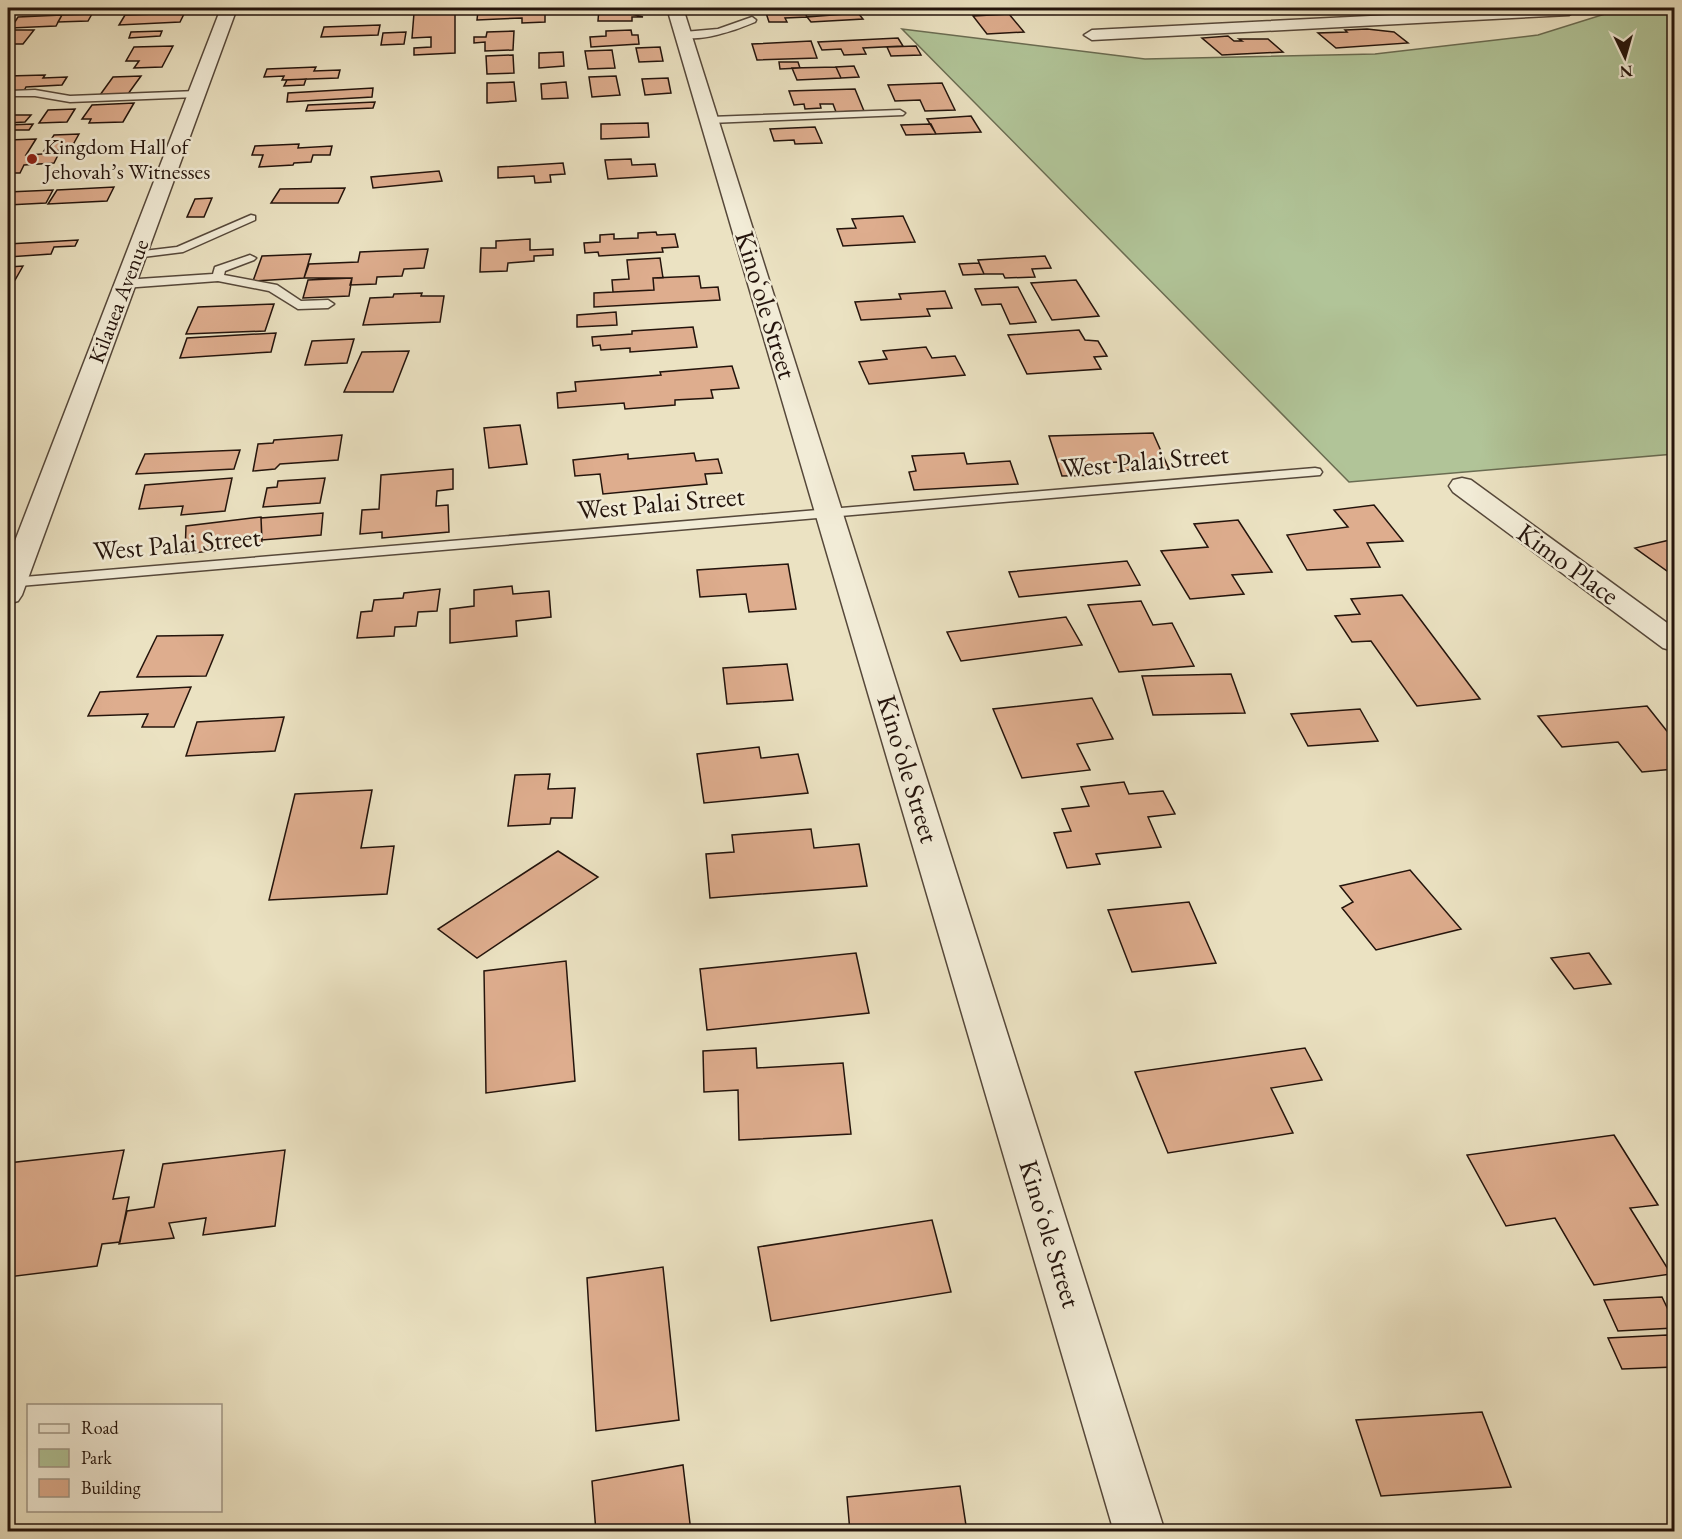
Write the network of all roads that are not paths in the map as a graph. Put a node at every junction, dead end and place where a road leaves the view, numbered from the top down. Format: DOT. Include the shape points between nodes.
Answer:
graph roads {
  1 [pos="229,8"];
  2 [pos="1569,10"];
  3 [pos="1254,13"];
  4 [pos="752,20"];
  5 [pos="680,21"];
  6 [pos="1269,25"];
  7 [pos="1092,35"];
  8 [pos="197,94"];
  9 [pos="9,98"];
  10 [pos="900,112"];
  11 [pos="710,120"];
  12 [pos="251,218"];
  13 [pos="135,255"];
  14 [pos="250,258"];
  15 [pos="218,277"];
  16 [pos="124,284"];
  17 [pos="328,304"];
  18 [pos="1315,472"];
  19 [pos="1462,486"];
  20 [pos="830,514"];
  21 [pos="9,588"];
  22 [pos="1674,642"];
  23 [pos="1140,1532"];
  1 -- 8 [label="street, Kilauea Avenue"];
  2 -- 6 [label="street"];
  3 -- 6 [label="street"];
  4 -- 5 [label="lane" via="706,35"];
  5 -- 11 [label="street, Kinoʻole Street"];
  6 -- 7 [label="street"];
  8 -- 9 [label="lane"];
  8 -- 13 [label="street, Kilauea Avenue"];
  10 -- 11 [label="lane"];
  11 -- 20 [label="street, Kinoʻole Street"];
  12 -- 13 [label="lane" via="180,250"];
  13 -- 16 [label="street, Kilauea Avenue"];
  14 -- 15 [label="lane" via="219,269"];
  15 -- 16 [label="lane"];
  15 -- 17 [label="lane" via="273,288 298,305"];
  16 -- 21 [label="street, Kilauea Avenue"];
  18 -- 20 [label="lane, West Palai Street"];
  19 -- 22 [label="street, Kimo Place"];
  20 -- 21 [label="lane, West Palai Street"];
  20 -- 23 [label="street, Kinoʻole Street"];
}
